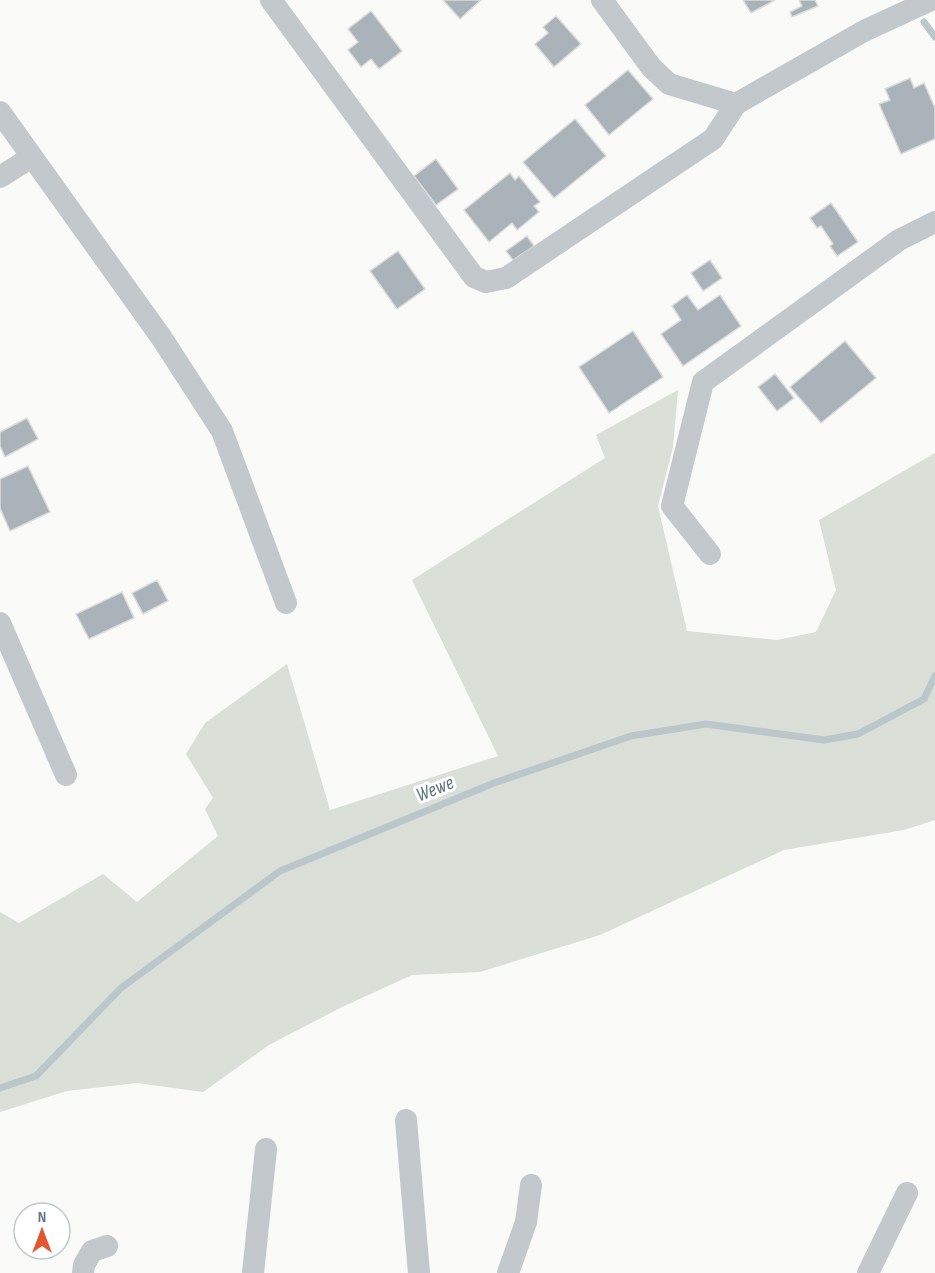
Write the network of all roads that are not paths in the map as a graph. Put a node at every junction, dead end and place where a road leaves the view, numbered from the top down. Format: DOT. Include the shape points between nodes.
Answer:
graph roads {
  1 [pos="271,0"];
  2 [pos="602,0"];
  3 [pos="931,0"];
  4 [pos="736,104"];
  5 [pos="0,112"];
  6 [pos="32,157"];
  7 [pos="0,177"];
  8 [pos="935,222"];
  9 [pos="710,554"];
  10 [pos="286,603"];
  11 [pos="0,623"];
  12 [pos="66,774"];
  13 [pos="406,1120"];
  14 [pos="266,1149"];
  15 [pos="531,1185"];
  16 [pos="907,1193"];
  17 [pos="107,1246"];
  18 [pos="83,1273"];
  19 [pos="253,1273"];
  20 [pos="419,1273"];
  21 [pos="508,1273"];
  22 [pos="868,1273"];
  1 -- 4 [label="street" via="474,277 486,282 506,278 713,139"];
  2 -- 4 [label="street" via="651,67 669,84"];
  3 -- 4 [label="street" via="864,31"];
  5 -- 6 [label="street"];
  6 -- 7 [label="street"];
  6 -- 10 [label="street" via="161,337 222,431"];
  8 -- 9 [label="street" via="899,240 703,382 672,506"];
  11 -- 12 [label="street"];
  13 -- 20 [label="street"];
  14 -- 19 [label="street"];
  15 -- 21 [label="street" via="526,1222"];
  16 -- 22 [label="street"];
  17 -- 18 [label="street" via="92,1251"];
}
